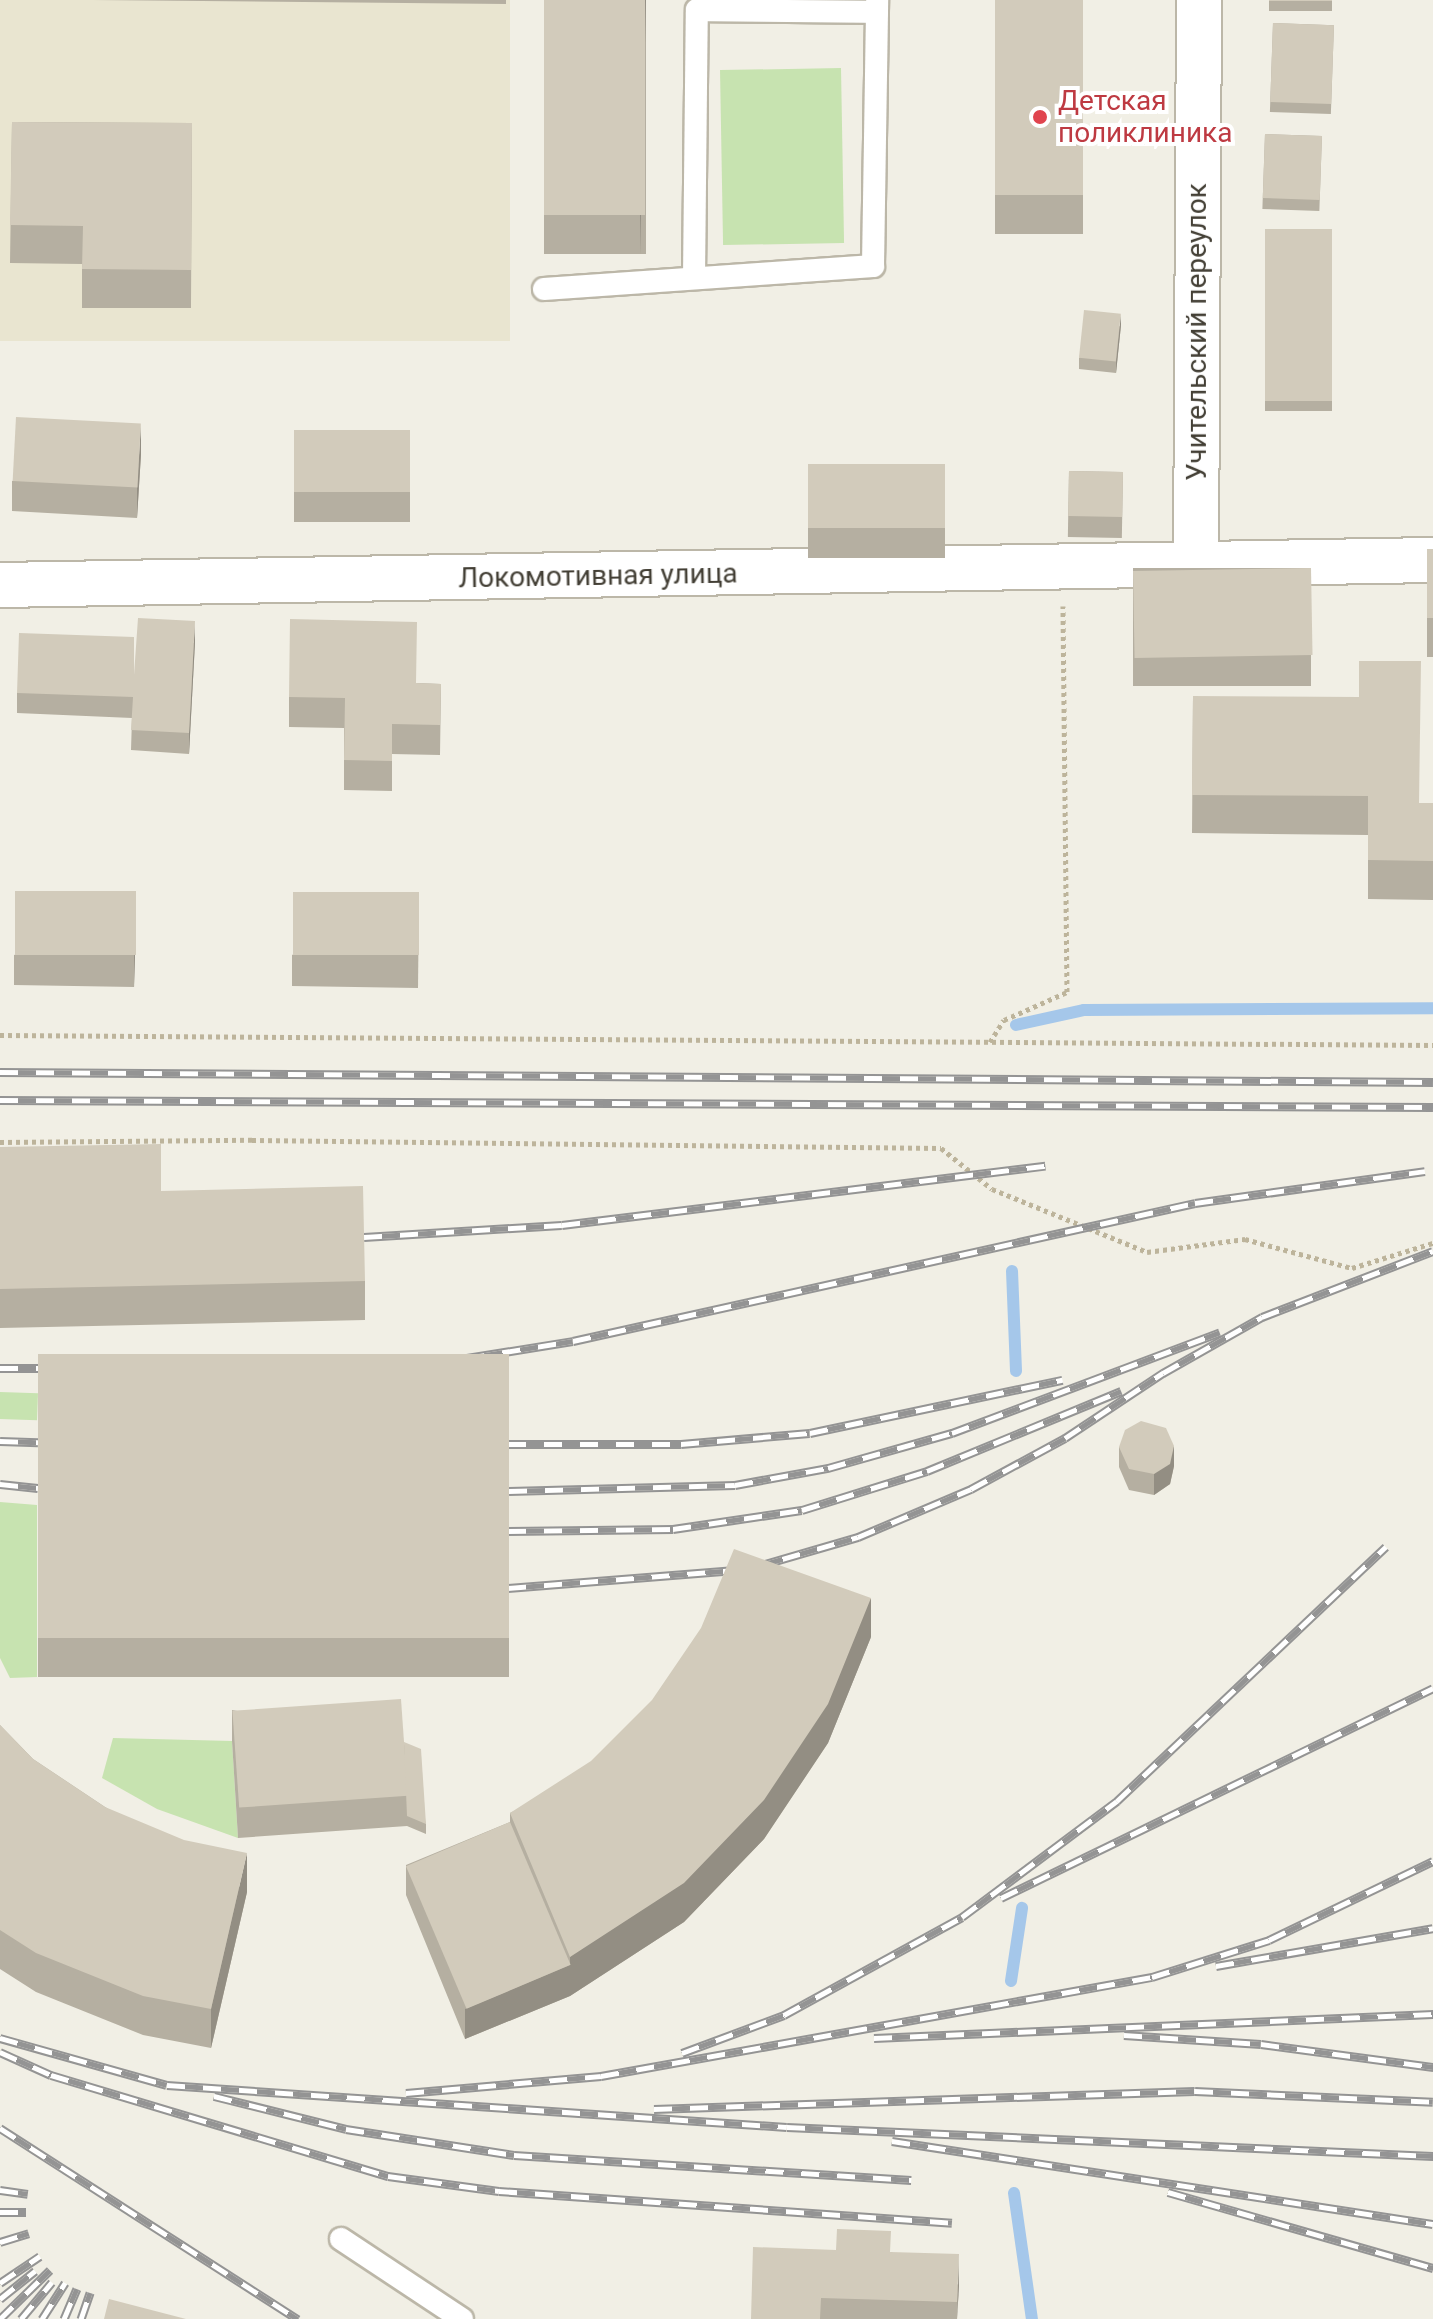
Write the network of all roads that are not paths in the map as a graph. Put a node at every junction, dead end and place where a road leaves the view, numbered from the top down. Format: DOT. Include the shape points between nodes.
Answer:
graph roads {
  1 [pos="1199,0"];
  2 [pos="877,6"];
  3 [pos="694,278"];
  4 [pos="544,289"];
  5 [pos="1433,560"];
  6 [pos="1196,567"];
  7 [pos="0,585"];
  8 [pos="341,2239"];
  9 [pos="462,2319"];
  1 -- 6 [label="street, Учительский переулок"];
  2 -- 3 [label="lane" via="873,266"];
  2 -- 3 [label="lane" via="697,10"];
  3 -- 4 [label="lane"];
  5 -- 6 [label="street, Локомотивная улица"];
  6 -- 7 [label="street, Локомотивная улица"];
  8 -- 9 [label="lane"];
}
